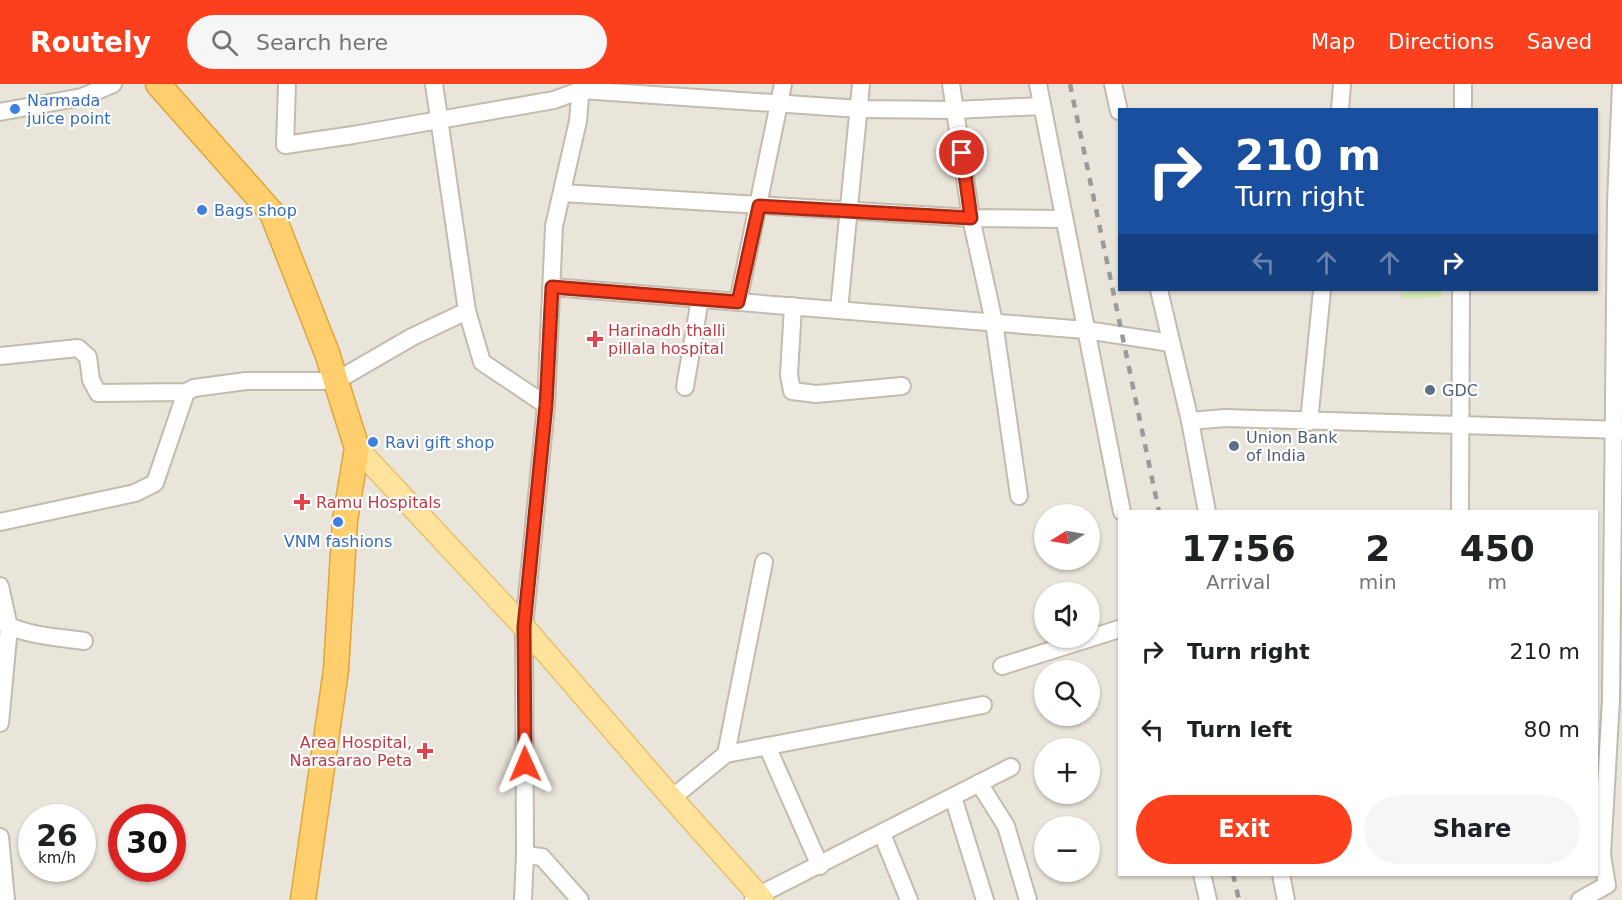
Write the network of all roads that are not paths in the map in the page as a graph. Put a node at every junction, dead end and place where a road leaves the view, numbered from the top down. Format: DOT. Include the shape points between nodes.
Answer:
graph roads {
  1 [pos="113,84"];
  2 [pos="158,84"];
  3 [pos="287,84"];
  4 [pos="434,84"];
  5 [pos="783,84"];
  6 [pos="861,84"];
  7 [pos="951,84"];
  8 [pos="1038,84"];
  9 [pos="1113,84"];
  10 [pos="1342,84"];
  11 [pos="1463,84"];
  12 [pos="1620,84"];
  13 [pos="581,87"];
  14 [pos="780,103"];
  15 [pos="1042,106"];
  16 [pos="1118,108"];
  17 [pos="1340,108"];
  18 [pos="1463,108"];
  19 [pos="860,109"];
  20 [pos="955,110"];
  21 [pos="0,112"];
  22 [pos="440,120"];
  23 [pos="562,193"];
  24 [pos="759,206"];
  25 [pos="848,211"];
  26 [pos="971,218"];
  27 [pos="1064,219"];
  28 [pos="552,287"];
  29 [pos="1159,291"];
  30 [pos="1322,291"];
  31 [pos="1461,291"];
  32 [pos="700,299"];
  33 [pos="738,302"];
  34 [pos="793,306"];
  35 [pos="839,310"];
  36 [pos="467,311"];
  37 [pos="994,322"];
  38 [pos="1086,330"];
  39 [pos="1171,343"];
  40 [pos="0,356"];
  41 [pos="336,381"];
  42 [pos="902,386"];
  43 [pos="685,387"];
  44 [pos="186,392"];
  45 [pos="546,405"];
  46 [pos="1190,421"];
  47 [pos="1309,422"];
  48 [pos="1459,426"];
  49 [pos="1618,430"];
  50 [pos="357,448"];
  51 [pos="1018,496"];
  52 [pos="1122,510"];
  53 [pos="1207,510"];
  54 [pos="1460,510"];
  55 [pos="0,522"];
  56 [pos="764,562"];
  57 [pos="0,586"];
  58 [pos="5,625"];
  59 [pos="524,627"];
  60 [pos="1118,629"];
  61 [pos="84,641"];
  62 [pos="1002,666"];
  63 [pos="2,685"];
  64 [pos="1610,699"];
  65 [pos="983,705"];
  66 [pos="0,723"];
  67 [pos="767,746"];
  68 [pos="726,754"];
  69 [pos="1011,767"];
  70 [pos="979,783"];
  71 [pos="954,797"];
  72 [pos="672,798"];
  73 [pos="882,834"];
  74 [pos="0,843"];
  75 [pos="525,855"];
  76 [pos="820,866"];
  77 [pos="1202,876"];
  78 [pos="1281,876"];
  79 [pos="1615,885"];
  80 [pos="759,898"];
  81 [pos="6,900"];
  82 [pos="303,900"];
  83 [pos="523,900"];
  84 [pos="580,900"];
  85 [pos="909,900"];
  86 [pos="985,900"];
  87 [pos="1028,900"];
  88 [pos="1208,900"];
  89 [pos="1286,900"];
  90 [pos="1580,900"];
  1 -- 21 [label="street" via="82,97"];
  2 -- 41 [label="highway" via="272,213"];
  3 -- 22 [label="street" via="285,145"];
  4 -- 22 [label="street"];
  5 -- 14 [label="street"];
  6 -- 19 [label="street"];
  7 -- 20 [label="street"];
  8 -- 15 [label="street"];
  9 -- 16 [label="street"];
  10 -- 17 [label="street"];
  11 -- 18 [label="street"];
  12 -- 49 [label="street" via="1616,203"];
  13 -- 14 [label="street"];
  13 -- 22 [label="street" via="554,100"];
  13 -- 23 [label="street" via="578,121"];
  14 -- 19 [label="street"];
  14 -- 24 [label="street"];
  15 -- 20 [label="street"];
  15 -- 27 [label="street"];
  19 -- 20 [label="street"];
  19 -- 25 [label="street"];
  20 -- 26 [label="street"];
  22 -- 36 [label="street"];
  23 -- 24 [label="street"];
  23 -- 28 [label="street" via="554,226"];
  24 -- 25 [label="street"];
  24 -- 33 [label="street"];
  25 -- 26 [label="street"];
  25 -- 35 [label="street"];
  26 -- 27 [label="street"];
  26 -- 37 [label="street"];
  27 -- 38 [label="street"];
  28 -- 32 [label="street"];
  28 -- 45 [label="street"];
  29 -- 39 [label="street"];
  30 -- 47 [label="street"];
  31 -- 48 [label="street"];
  32 -- 33 [label="street"];
  32 -- 43 [label="street"];
  33 -- 34 [label="street"];
  34 -- 35 [label="street"];
  34 -- 42 [label="street" via="789,375 792,390 816,394"];
  35 -- 37 [label="street"];
  36 -- 41 [label="street"];
  36 -- 45 [label="street" via="482,362"];
  37 -- 38 [label="street"];
  37 -- 51 [label="street"];
  38 -- 39 [label="street"];
  38 -- 52 [label="street"];
  39 -- 46 [label="street"];
  40 -- 44 [label="street" via="78,348 88,357 91,380 98,393"];
  41 -- 44 [label="street" via="246,381"];
  41 -- 50 [label="highway"];
  44 -- 55 [label="street" via="155,483 135,493"];
  45 -- 59 [label="street"];
  46 -- 47 [label="street" via="1225,418"];
  46 -- 53 [label="street"];
  47 -- 48 [label="street"];
  48 -- 49 [label="street"];
  48 -- 54 [label="street"];
  49 -- 64 [label="street"];
  50 -- 59 [label="main road"];
  50 -- 82 [label="highway" via="345,520 336,670"];
  56 -- 68 [label="street"];
  57 -- 58 [label="street"];
  58 -- 61 [label="street"];
  58 -- 63 [label="street"];
  59 -- 72 [label="main road"];
  59 -- 75 [label="street"];
  60 -- 62 [label="street"];
  63 -- 66 [label="street"];
  64 -- 79 [label="street" via="1602,855"];
  65 -- 67 [label="street"];
  67 -- 68 [label="street"];
  67 -- 76 [label="street"];
  68 -- 72 [label="street"];
  69 -- 70 [label="street"];
  70 -- 71 [label="street"];
  70 -- 87 [label="street" via="1005,826"];
  71 -- 73 [label="street"];
  71 -- 86 [label="street"];
  72 -- 80 [label="main road"];
  73 -- 76 [label="street"];
  73 -- 85 [label="street"];
  74 -- 81 [label="street"];
  75 -- 83 [label="street"];
  75 -- 84 [label="street" via="542,857"];
  76 -- 80 [label="street"];
  77 -- 88 [label="street"];
  78 -- 89 [label="street"];
  79 -- 90 [label="street"];
}
